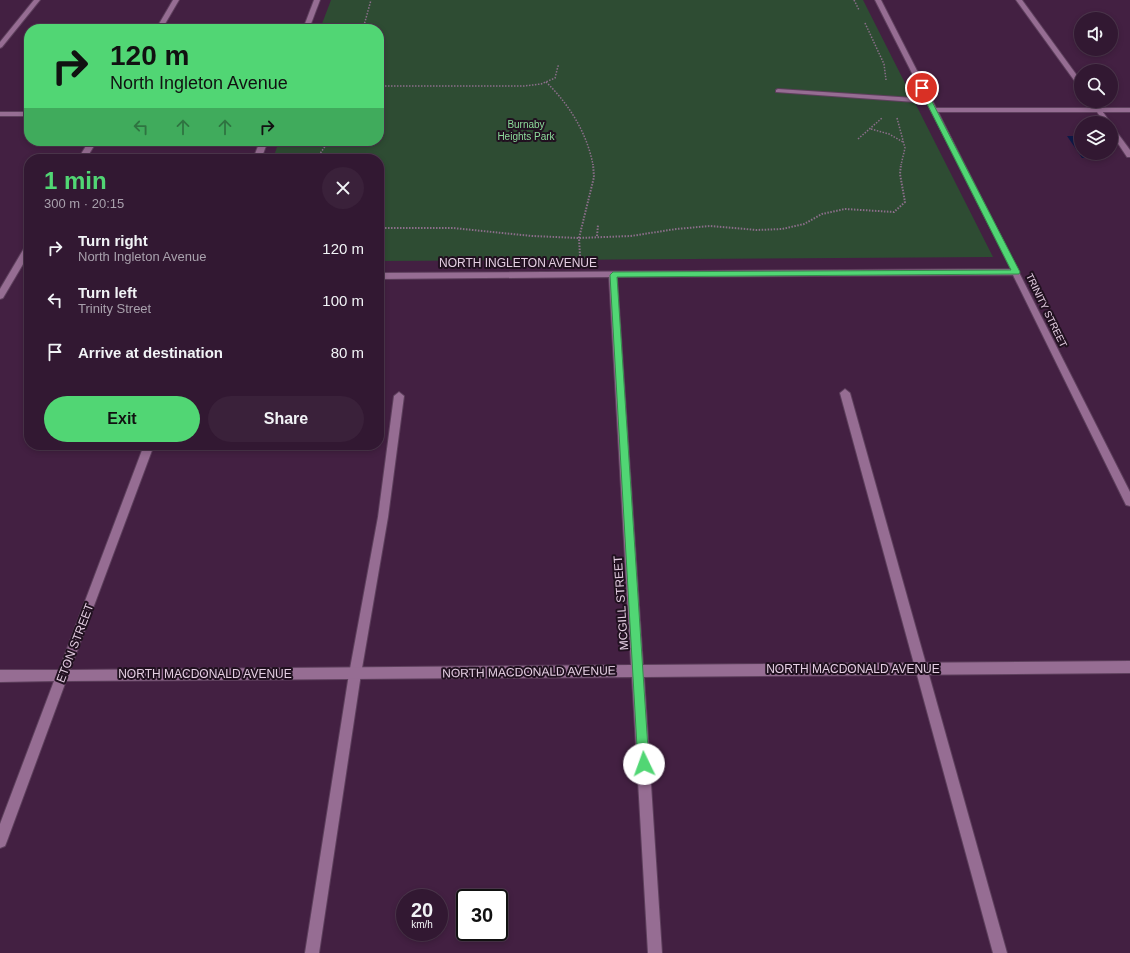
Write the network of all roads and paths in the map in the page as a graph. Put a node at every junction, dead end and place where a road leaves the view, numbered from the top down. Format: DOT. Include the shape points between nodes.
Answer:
graph roads {
  1 [pos="37,0"];
  2 [pos="176,0"];
  3 [pos="317,0"];
  4 [pos="371,0"];
  5 [pos="854,0"];
  6 [pos="878,0"];
  7 [pos="1019,0"];
  8 [pos="861,14"];
  9 [pos="864,22"];
  10 [pos="162,24"];
  11 [pos="308,24"];
  12 [pos="364,24"];
  13 [pos="0,46"];
  14 [pos="560,66"];
  15 [pos="1074,76"];
  16 [pos="546,82"];
  17 [pos="384,86"];
  18 [pos="778,91"];
  19 [pos="906,100"];
  20 [pos="928,101"];
  21 [pos="933,110"];
  22 [pos="1099,110"];
  23 [pos="1130,110"];
  24 [pos="897,112"];
  25 [pos="0,114"];
  26 [pos="24,114"];
  27 [pos="1103,116"];
  28 [pos="871,129"];
  29 [pos="1118,138"];
  30 [pos="858,139"];
  31 [pos="903,142"];
  32 [pos="1130,155"];
  33 [pos="598,224"];
  34 [pos="384,228"];
  35 [pos="597,236"];
  36 [pos="580,238"];
  37 [pos="24,255"];
  38 [pos="580,256"];
  39 [pos="1016,272"];
  40 [pos="613,275"];
  41 [pos="384,276"];
  42 [pos="0,296"];
  43 [pos="845,393"];
  44 [pos="399,396"];
  45 [pos="147,450"];
  46 [pos="1130,502"];
  47 [pos="1130,667"];
  48 [pos="922,669"];
  49 [pos="638,671"];
  50 [pos="355,674"];
  51 [pos="63,675"];
  52 [pos="0,676"];
  53 [pos="0,841"];
  54 [pos="312,953"];
  55 [pos="655,953"];
  56 [pos="1000,953"];
  1 -- 13 [label="street"];
  2 -- 10 [label="street"];
  3 -- 11 [label="street"];
  4 -- 12 [label="path"];
  5 -- 8 [label="path"];
  6 -- 20 [label="street, TRINITY STREET"];
  7 -- 15 [label="street"];
  9 -- 19 [label="path" via="884,64 886,84"];
  14 -- 16 [label="path" via="555,78"];
  16 -- 17 [label="path" via="524,86"];
  16 -- 36 [label="path" via="560,95 577,120 593,163 594,177"];
  18 -- 19 [label="street"];
  19 -- 20 [label="street"];
  19 -- 24 [label="path"];
  20 -- 21 [label="street, TRINITY STREET"];
  21 -- 22 [label="street"];
  21 -- 39 [label="street, TRINITY STREET"];
  22 -- 23 [label="street"];
  22 -- 27 [label="street"];
  24 -- 28 [label="path" via="878,120"];
  24 -- 31 [label="path"];
  25 -- 26 [label="street"];
  28 -- 30 [label="path"];
  28 -- 31 [label="path" via="889,134"];
  29 -- 32 [label="street"];
  31 -- 35 [label="path" via="905,154 900,172 905,193 904,202 894,212 845,209 833,210 804,224 782,228 757,230 710,226 631,236"];
  33 -- 35 [label="path"];
  34 -- 36 [label="path" via="453,228"];
  35 -- 36 [label="path"];
  36 -- 38 [label="path"];
  37 -- 42 [label="street"];
  39 -- 40 [label="street, NORTH INGLETON AVENUE"];
  39 -- 46 [label="street, TRINITY STREET"];
  40 -- 41 [label="street, NORTH INGLETON AVENUE"];
  40 -- 49 [label="street, MCGILL STREET"];
  43 -- 48 [label="street"];
  44 -- 50 [label="street" via="383,517"];
  45 -- 51 [label="street, ETON STREET"];
  47 -- 48 [label="street, NORTH MACDONALD AVENUE"];
  48 -- 49 [label="street, NORTH MACDONALD AVENUE"];
  48 -- 56 [label="street"];
  49 -- 50 [label="street, NORTH MACDONALD AVENUE"];
  49 -- 55 [label="street, MCGILL STREET"];
  50 -- 51 [label="street, NORTH MACDONALD AVENUE"];
  50 -- 54 [label="street"];
  51 -- 52 [label="street, NORTH MACDONALD AVENUE"];
  51 -- 53 [label="street, ETON STREET"];
}
